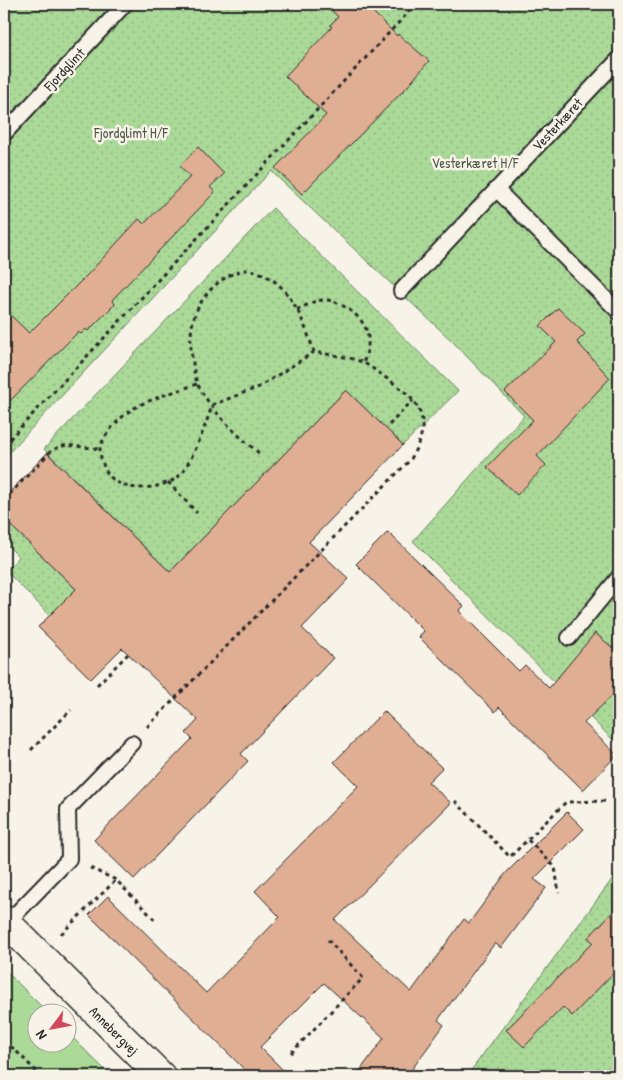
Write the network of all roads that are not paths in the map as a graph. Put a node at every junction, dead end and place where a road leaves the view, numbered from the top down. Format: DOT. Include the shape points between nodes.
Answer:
graph roads {
  1 [pos="125,4"];
  2 [pos="619,59"];
  3 [pos="4,134"];
  4 [pos="496,189"];
  5 [pos="401,291"];
  6 [pos="619,312"];
  7 [pos="619,577"];
  8 [pos="569,638"];
  9 [pos="132,743"];
  10 [pos="5,922"];
  11 [pos="161,1076"];
  1 -- 3 [label="lane, Fjordglimt"];
  2 -- 4 [label="lane, Vesterkæret"];
  4 -- 5 [label="lane, Vesterkæret"];
  4 -- 6 [label="lane"];
  7 -- 8 [label="lane"];
  9 -- 10 [label="lane" via="68,809 69,859"];
  10 -- 11 [label="street, Annebergvej"];
}
